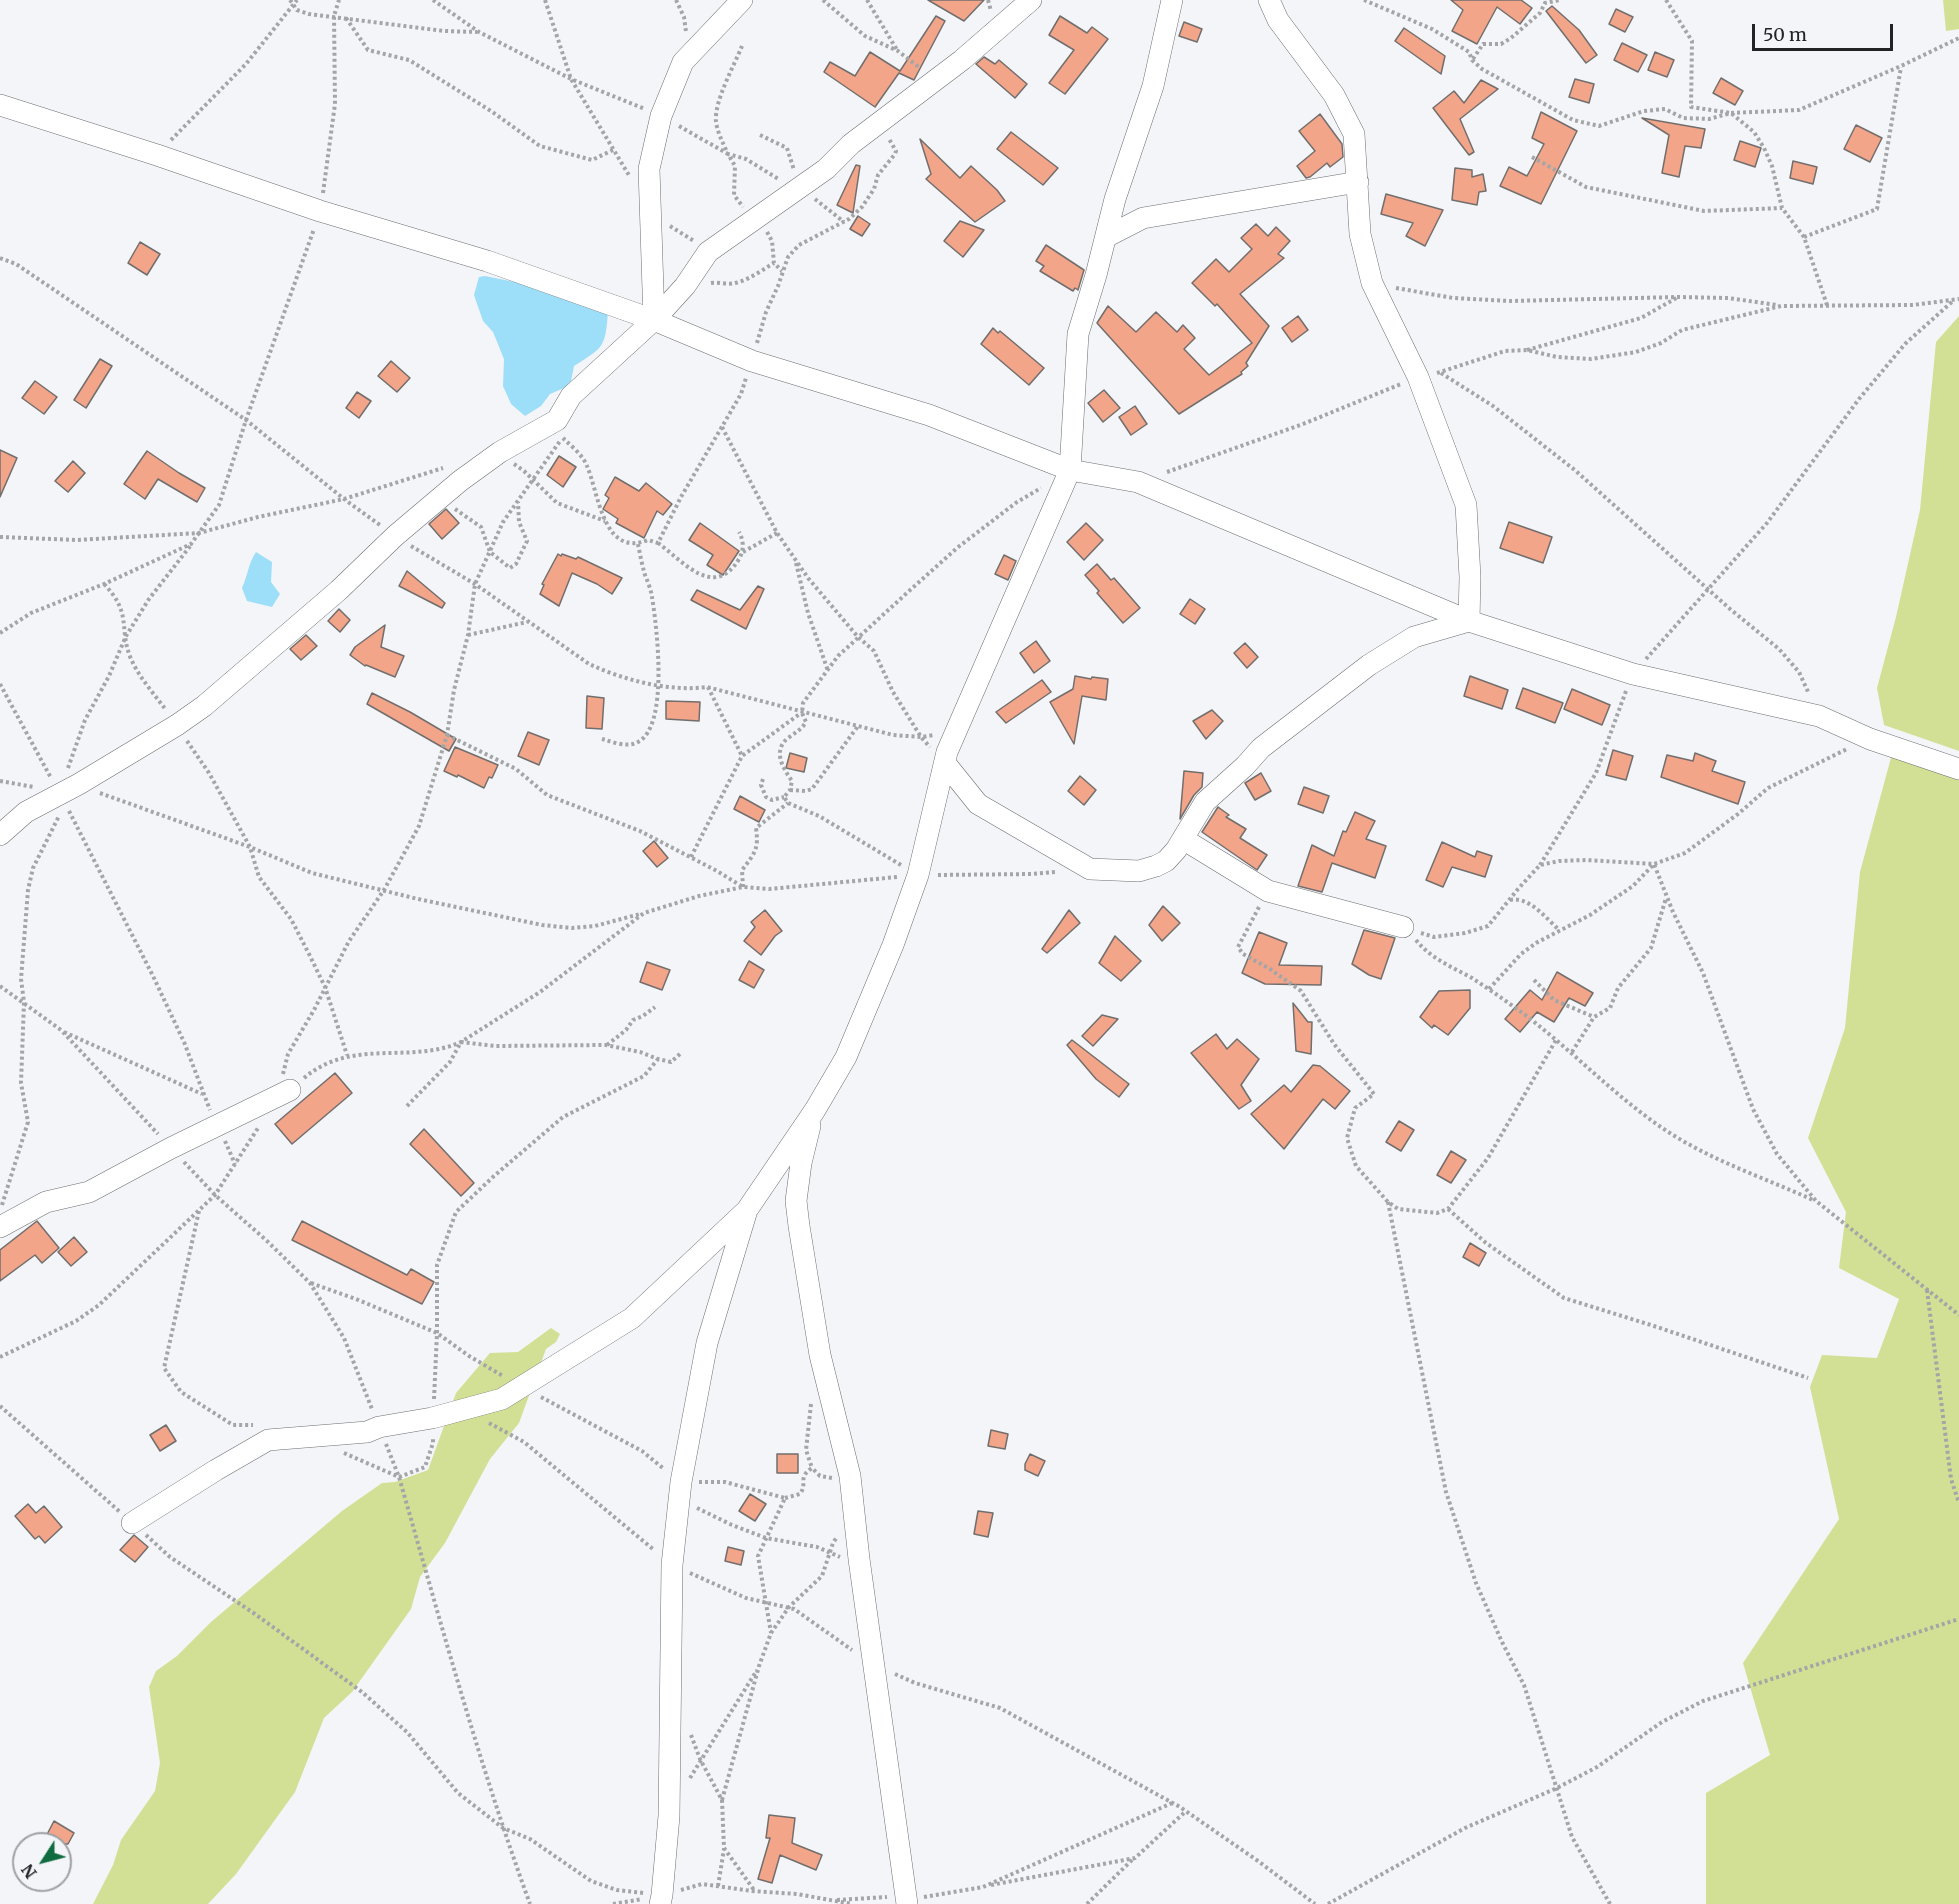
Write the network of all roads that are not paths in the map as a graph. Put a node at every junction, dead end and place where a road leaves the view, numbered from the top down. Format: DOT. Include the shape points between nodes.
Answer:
graph roads {
  1 [pos="742,0"];
  2 [pos="1031,0"];
  3 [pos="1172,0"];
  4 [pos="1269,0"];
  5 [pos="0,105"];
  6 [pos="1358,182"];
  7 [pos="1106,237"];
  8 [pos="654,320"];
  9 [pos="1070,470"];
  10 [pos="1469,621"];
  11 [pos="945,763"];
  12 [pos="1959,770"];
  13 [pos="0,835"];
  14 [pos="1183,839"];
  15 [pos="1403,927"];
  16 [pos="290,1090"];
  17 [pos="815,1110"];
  18 [pos="747,1210"];
  19 [pos="0,1227"];
  20 [pos="132,1523"];
  21 [pos="661,1900"];
  22 [pos="907,1902"];
  1 -- 8 [label="street" via="683,63 661,116 649,169"];
  2 -- 8 [label="street" via="939,78 851,144 826,169 708,252 685,286"];
  3 -- 7 [label="street" via="1153,86"];
  4 -- 6 [label="street" via="1278,20 1334,95 1354,134"];
  5 -- 8 [label="street" via="320,211 487,261"];
  6 -- 7 [label="street" via="1143,218"];
  6 -- 10 [label="street" via="1360,234 1372,283 1418,376 1466,505"];
  7 -- 9 [label="street" via="1078,334"];
  8 -- 9 [label="street" via="752,361 929,416"];
  8 -- 13 [label="street" via="571,396 557,420 500,452 445,494 204,706 26,812"];
  9 -- 10 [label="street" via="1138,482"];
  9 -- 11 [label="street" via="955,731"];
  10 -- 12 [label="street" via="1633,674 1819,716 1870,739"];
  10 -- 14 [label="street" via="1414,637 1368,665 1261,748 1204,802"];
  11 -- 14 [label="street" via="978,804 1090,869 1139,872 1156,867 1166,861"];
  11 -- 17 [label="street" via="918,875 893,945 846,1057"];
  14 -- 15 [label="street" via="1268,891"];
  16 -- 19 [label="street" via="89,1192 46,1202"];
  17 -- 18 [label="street"];
  17 -- 22 [label="street" via="801,1162 796,1201 820,1355 850,1476"];
  18 -- 20 [label="street" via="632,1318 502,1399 367,1432 268,1440"];
  18 -- 21 [label="street" via="707,1343 681,1482 672,1565 669,1816"];
}
